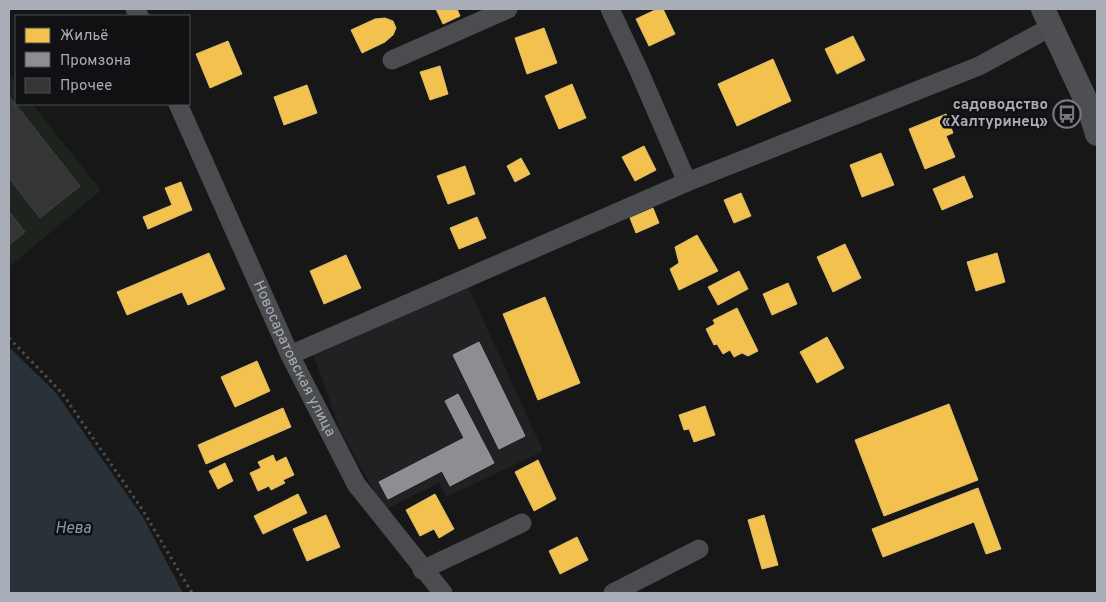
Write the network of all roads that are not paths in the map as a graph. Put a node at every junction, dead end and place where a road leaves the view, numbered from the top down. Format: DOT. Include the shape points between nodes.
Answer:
graph roads {
  1 [pos="508,9"];
  2 [pos="610,9"];
  3 [pos="1047,18"];
  4 [pos="392,60"];
  5 [pos="178,105"];
  6 [pos="1097,134"];
  7 [pos="686,182"];
  8 [pos="290,355"];
  9 [pos="522,523"];
  10 [pos="699,549"];
  11 [pos="422,570"];
  12 [pos="443,593"];
  13 [pos="614,593"];
  1 -- 4 [label="street"];
  2 -- 7 [label="street"];
  3 -- 6 [label="main road" via="1088,105"];
  3 -- 7 [label="street" via="979,66"];
  5 -- 8 [label="street, Новосаратовская улица"];
  7 -- 8 [label="street"];
  8 -- 11 [label="street, Новосаратовская улица" via="356,484"];
  9 -- 11 [label="street"];
  10 -- 13 [label="street"];
  11 -- 12 [label="street, Новосаратовская улица"];
}
